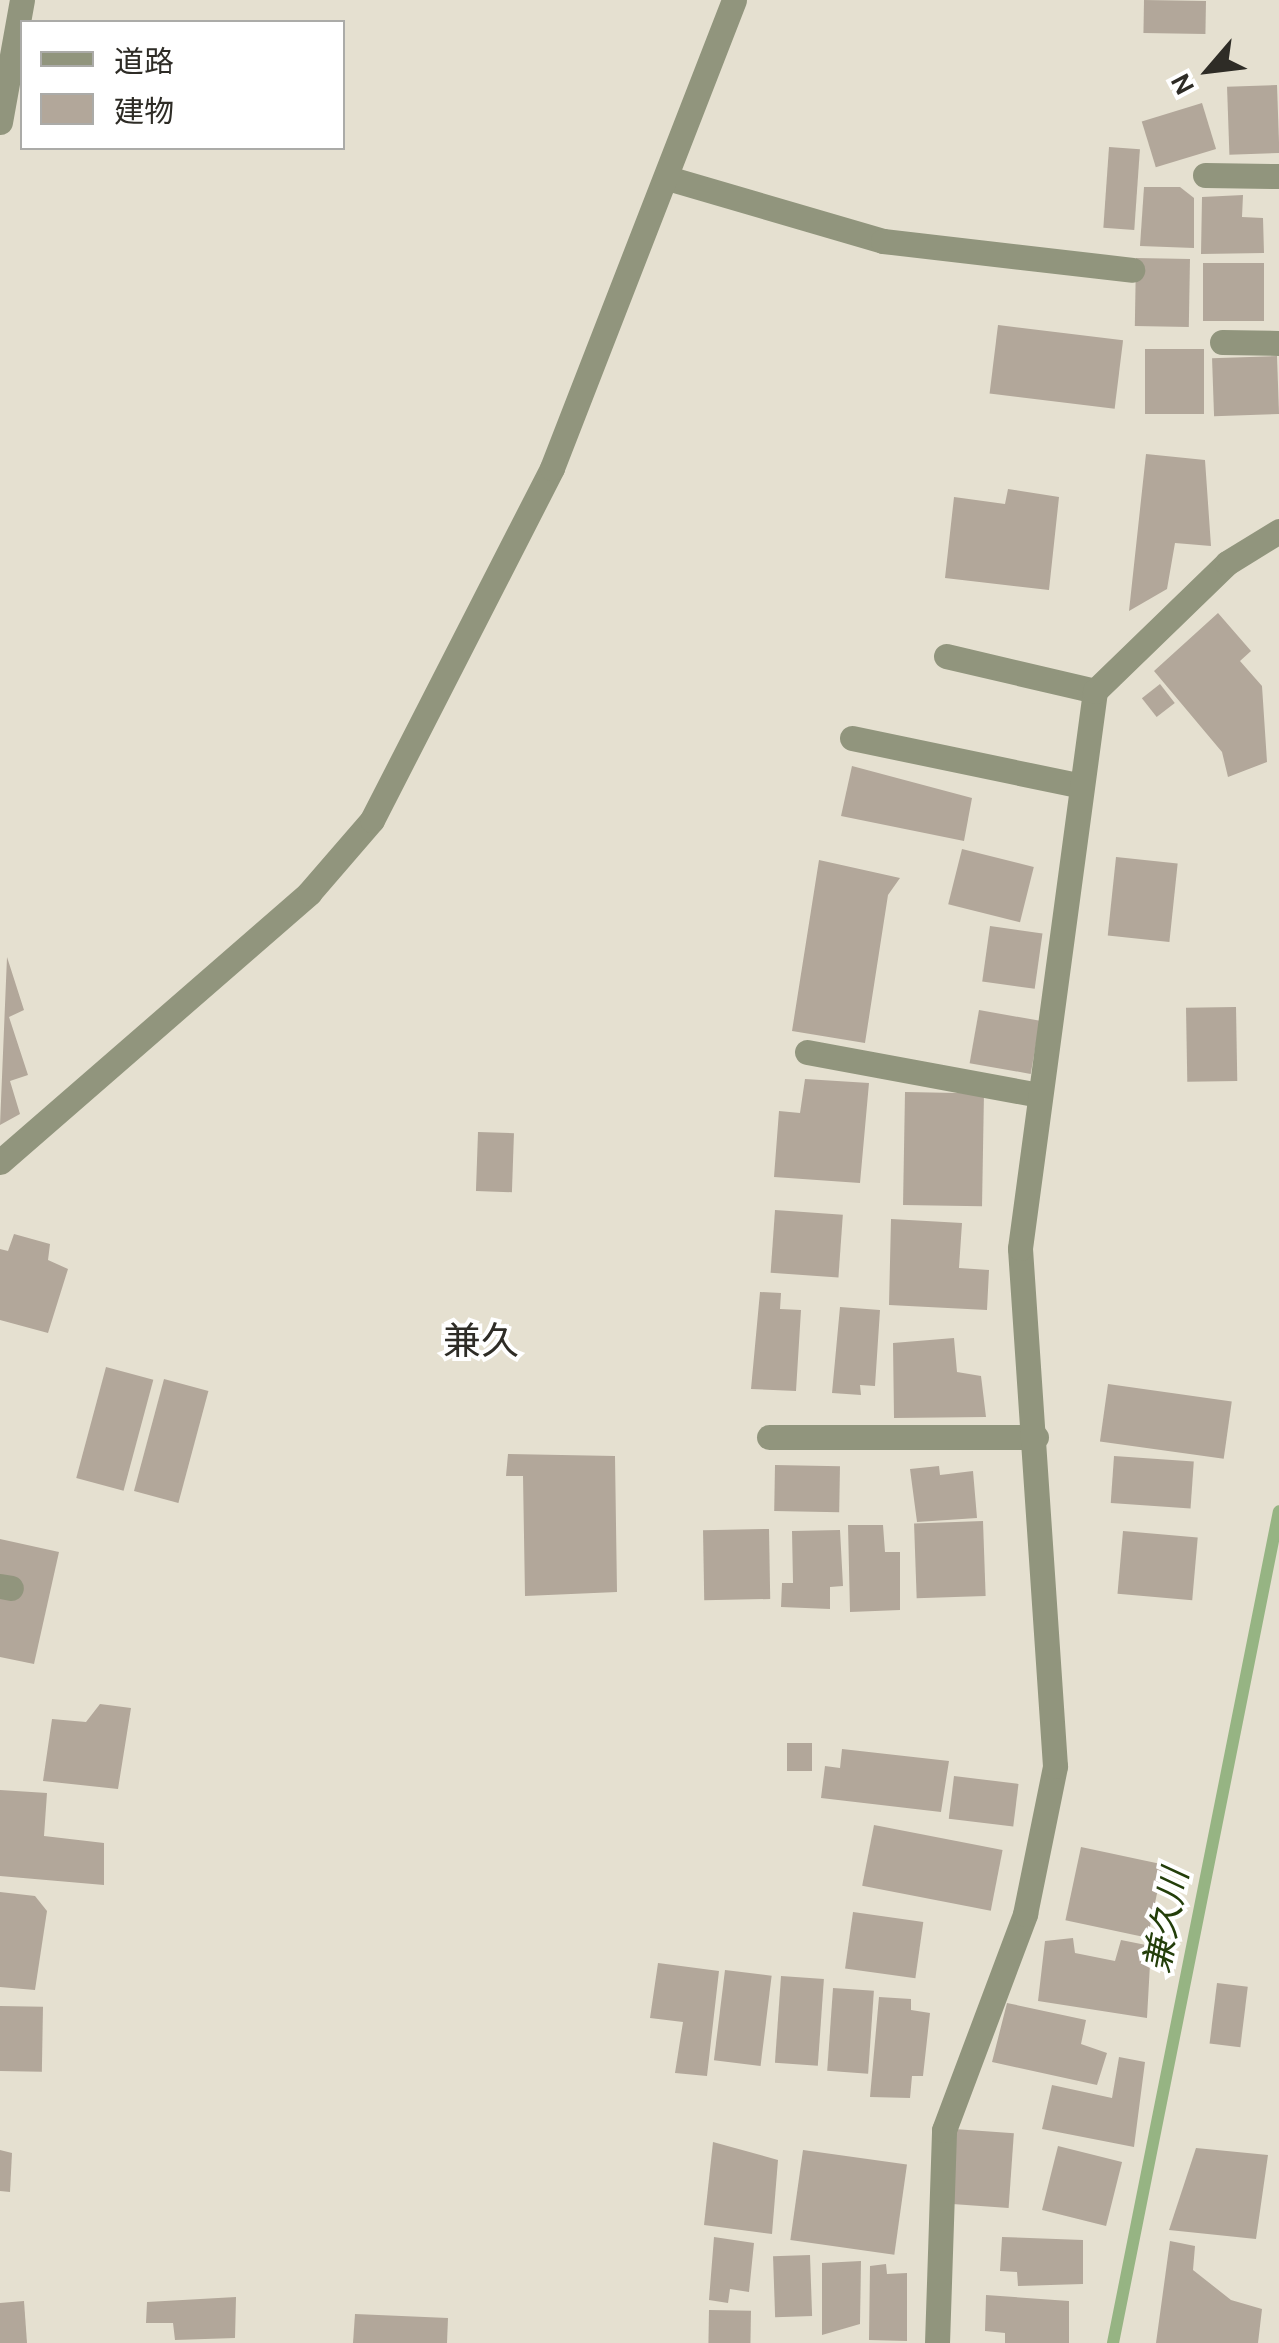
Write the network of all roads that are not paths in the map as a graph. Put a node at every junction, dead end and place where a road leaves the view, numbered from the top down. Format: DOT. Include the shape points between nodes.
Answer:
graph roads {
  1 [pos="22,0"];
  2 [pos="734,0"];
  3 [pos="0,122"];
  4 [pos="1205,174"];
  5 [pos="1279,176"];
  6 [pos="671,178"];
  7 [pos="1132,270"];
  8 [pos="1222,342"];
  9 [pos="1279,343"];
  10 [pos="1279,530"];
  11 [pos="946,656"];
  12 [pos="1094,691"];
  13 [pos="852,738"];
  14 [pos="1082,786"];
  15 [pos="807,1052"];
  16 [pos="1038,1095"];
  17 [pos="0,1162"];
  18 [pos="769,1437"];
  19 [pos="1036,1437"];
  20 [pos="937,2343"];
  1 -- 3 [label="street"];
  2 -- 6 [label="street"];
  4 -- 5 [label="street"];
  6 -- 7 [label="street" via="882,241"];
  6 -- 17 [label="street" via="552,468 372,820 309,894"];
  8 -- 9 [label="street"];
  10 -- 12 [label="street" via="1227,563"];
  11 -- 12 [label="street"];
  12 -- 14 [label="street"];
  13 -- 14 [label="street"];
  14 -- 16 [label="street"];
  15 -- 16 [label="street"];
  16 -- 19 [label="street" via="1020,1248"];
  18 -- 19 [label="street"];
  19 -- 20 [label="street" via="1055,1766 1025,1914 944,2130"];
}
